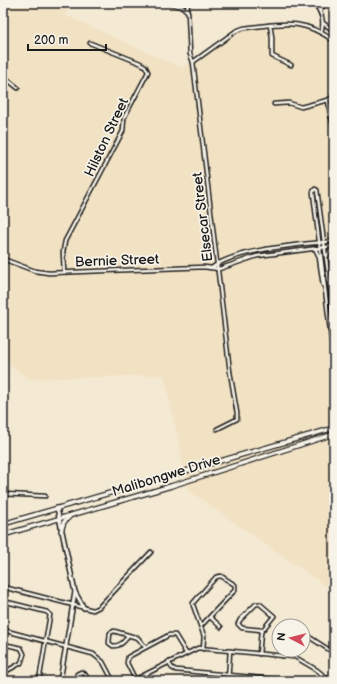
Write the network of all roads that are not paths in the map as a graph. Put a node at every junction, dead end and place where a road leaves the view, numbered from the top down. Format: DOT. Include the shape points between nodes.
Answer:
graph roads {
  1 [pos="169,3"];
  2 [pos="188,3"];
  3 [pos="314,3"];
  4 [pos="326,3"];
  5 [pos="187,10"];
  6 [pos="320,11"];
  7 [pos="322,23"];
  8 [pos="270,25"];
  9 [pos="334,31"];
  10 [pos="321,32"];
  11 [pos="334,41"];
  12 [pos="90,43"];
  13 [pos="193,62"];
  14 [pos="291,65"];
  15 [pos="3,76"];
  16 [pos="18,88"];
  17 [pos="334,96"];
  18 [pos="328,100"];
  19 [pos="274,104"];
  20 [pos="334,127"];
  21 [pos="334,241"];
  22 [pos="325,242"];
  23 [pos="320,243"];
  24 [pos="334,246"];
  25 [pos="325,247"];
  26 [pos="315,248"];
  27 [pos="320,248"];
  28 [pos="326,256"];
  29 [pos="3,259"];
  30 [pos="218,264"];
  31 [pos="213,267"];
  32 [pos="218,269"];
  33 [pos="64,272"];
  34 [pos="325,289"];
  35 [pos="334,317"];
  36 [pos="334,362"];
  37 [pos="218,428"];
  38 [pos="333,428"];
  39 [pos="334,434"];
  40 [pos="3,494"];
  41 [pos="45,496"];
  42 [pos="57,508"];
  43 [pos="71,515"];
  44 [pos="59,519"];
  45 [pos="3,524"];
  46 [pos="61,531"];
  47 [pos="3,535"];
  48 [pos="151,552"];
  49 [pos="3,587"];
  50 [pos="75,592"];
  51 [pos="3,601"];
  52 [pos="74,606"];
  53 [pos="84,608"];
  54 [pos="210,617"];
  55 [pos="201,626"];
  56 [pos="221,627"];
  57 [pos="3,630"];
  58 [pos="262,630"];
  59 [pos="128,635"];
  60 [pos="311,638"];
  61 [pos="46,641"];
  62 [pos="3,644"];
  63 [pos="66,646"];
  64 [pos="145,647"];
  65 [pos="203,649"];
  66 [pos="230,651"];
  67 [pos="334,652"];
  68 [pos="186,653"];
  69 [pos="260,654"];
  70 [pos="271,655"];
  71 [pos="298,658"];
  72 [pos="168,662"];
  73 [pos="3,672"];
  74 [pos="228,675"];
  75 [pos="134,680"];
  76 [pos="7,681"];
  77 [pos="39,681"];
  78 [pos="60,681"];
  79 [pos="75,681"];
  80 [pos="89,681"];
  81 [pos="113,681"];
  82 [pos="228,681"];
  83 [pos="292,681"];
  84 [pos="330,681"];
  1 -- 5 [label="street"];
  2 -- 5 [label="street, Elsecar Street"];
  3 -- 6 [label="street"];
  4 -- 6 [label="street"];
  5 -- 13 [label="street, Elsecar Street" via="190,54"];
  6 -- 7 [label="street"];
  7 -- 9 [label="street"];
  7 -- 10 [label="street"];
  8 -- 10 [label="street" via="296,23"];
  8 -- 13 [label="street" via="239,30"];
  8 -- 14 [label="street" via="272,56"];
  10 -- 11 [label="street"];
  12 -- 33 [label="street, Hilston Street" via="140,63 148,72 124,118 123,131 65,240"];
  13 -- 30 [label="street, Elsecar Street"];
  15 -- 16 [label="street"];
  17 -- 18 [label="street"];
  18 -- 19 [label="street" via="301,106 289,103"];
  18 -- 20 [label="street"];
  21 -- 22 [label="street, Bernie Street"];
  22 -- 23 [label="street, Bernie Street"];
  22 -- 23 [label="street" via="317,190 314,189"];
  22 -- 25 [label="street"];
  23 -- 27 [label="street"];
  23 -- 30 [label="street, Bernie Street" via="259,250"];
  24 -- 25 [label="street"];
  24 -- 28 [label="street"];
  25 -- 27 [label="street"];
  25 -- 28 [label="street"];
  26 -- 27 [label="street"];
  26 -- 32 [label="street" via="258,256"];
  26 -- 34 [label="street"];
  27 -- 34 [label="street"];
  28 -- 35 [label="street"];
  29 -- 33 [label="street, Bernie Street" via="45,272"];
  30 -- 31 [label="street, Bernie Street"];
  30 -- 32 [label="street, Elsecar Street"];
  31 -- 32 [label="street, Bernie Street"];
  31 -- 33 [label="street, Bernie Street"];
  32 -- 37 [label="street, Elsecar Street" via="237,419"];
  34 -- 36 [label="street"];
  38 -- 42 [label="main road, Malibongwe Drive"];
  39 -- 43 [label="main road, Malibongwe Drive"];
  40 -- 41 [label="street"];
  42 -- 44 [label="street"];
  42 -- 45 [label="main road, Malibongwe Drive"];
  43 -- 44 [label="main road, Malibongwe Drive"];
  43 -- 46 [label="main road" via="64,522"];
  44 -- 46 [label="street"];
  44 -- 47 [label="main road, Malibongwe Drive"];
  46 -- 50 [label="street"];
  48 -- 53 [label="street" via="98,607 93,610"];
  49 -- 52 [label="street"];
  50 -- 52 [label="street"];
  50 -- 53 [label="street"];
  51 -- 61 [label="street" via="48,613 50,617"];
  52 -- 53 [label="street"];
  52 -- 63 [label="street"];
  54 -- 55 [label="street"];
  54 -- 55 [label="street" via="236,589 235,585 220,576 216,577 193,603"];
  54 -- 56 [label="street"];
  55 -- 65 [label="street" via="204,636"];
  57 -- 61 [label="street"];
  58 -- 58 [label="street" via="274,615 260,604 256,604 238,624 242,628"];
  58 -- 69 [label="street"];
  59 -- 59 [label="street" via="111,632 110,643 113,646 120,645"];
  59 -- 64 [label="street" via="139,638"];
  60 -- 67 [label="street"];
  61 -- 63 [label="street"];
  61 -- 77 [label="street"];
  62 -- 73 [label="street" via="21,648 24,654 21,663"];
  63 -- 78 [label="street"];
  63 -- 81 [label="street" via="98,657"];
  64 -- 68 [label="street" via="174,634"];
  64 -- 75 [label="street" via="126,659"];
  65 -- 66 [label="street"];
  65 -- 68 [label="street" via="194,649"];
  66 -- 69 [label="street"];
  66 -- 74 [label="street"];
  68 -- 72 [label="street"];
  69 -- 70 [label="street"];
  71 -- 84 [label="street"];
  72 -- 74 [label="street" via="176,670"];
  72 -- 75 [label="street"];
  73 -- 76 [label="street"];
  74 -- 82 [label="street"];
  74 -- 83 [label="street"];
  79 -- 80 [label="street" via="77,674 81,672"];
}
